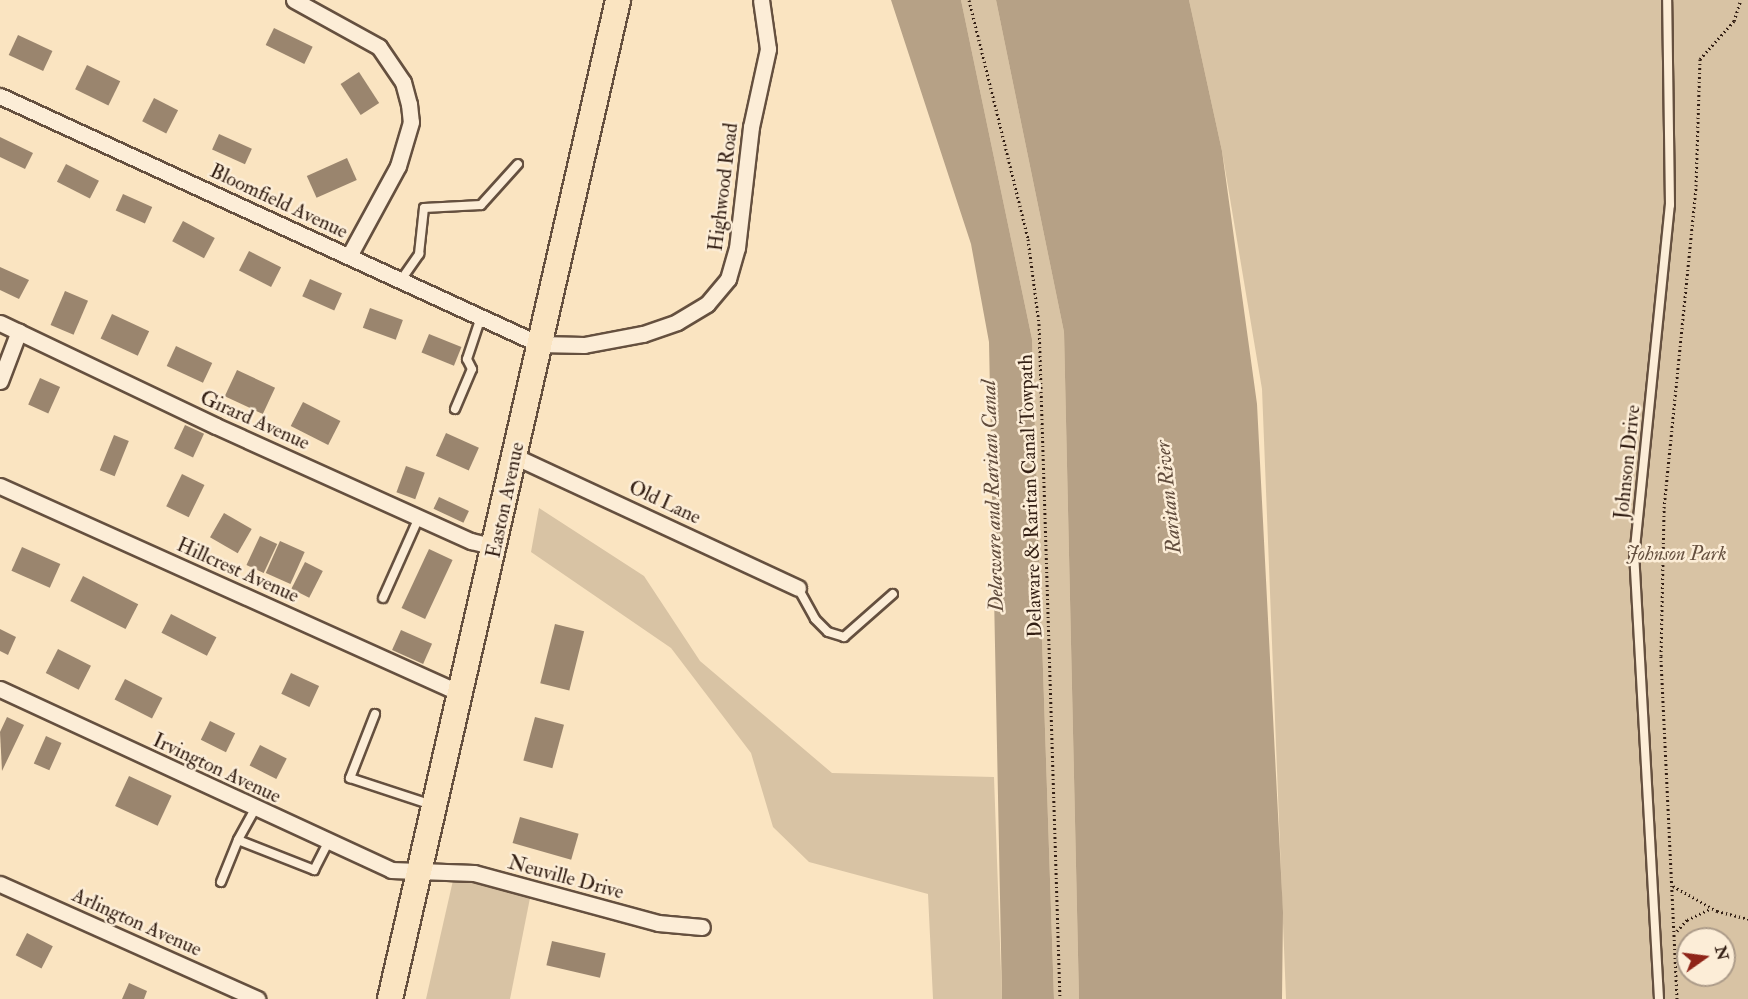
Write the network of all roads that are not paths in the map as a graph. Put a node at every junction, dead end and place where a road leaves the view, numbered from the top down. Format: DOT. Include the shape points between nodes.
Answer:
graph roads {
  1 [pos="294,0"];
  2 [pos="618,0"];
  3 [pos="761,0"];
  4 [pos="1667,0"];
  5 [pos="0,96"];
  6 [pos="518,164"];
  7 [pos="349,256"];
  8 [pos="401,280"];
  9 [pos="481,317"];
  10 [pos="0,323"];
  11 [pos="19,331"];
  12 [pos="539,344"];
  13 [pos="0,381"];
  14 [pos="455,409"];
  15 [pos="514,456"];
  16 [pos="0,486"];
  17 [pos="419,517"];
  18 [pos="495,547"];
  19 [pos="798,588"];
  20 [pos="893,594"];
  21 [pos="383,598"];
  22 [pos="0,689"];
  23 [pos="460,693"];
  24 [pos="375,714"];
  25 [pos="433,805"];
  26 [pos="255,809"];
  27 [pos="238,840"];
  28 [pos="328,843"];
  29 [pos="419,871"];
  30 [pos="221,882"];
  31 [pos="0,884"];
  32 [pos="702,927"];
  33 [pos="257,999"];
  34 [pos="390,999"];
  35 [pos="1659,999"];
  1 -- 7 [label="street" via="380,47 403,82 409,104 411,122 398,166"];
  2 -- 12 [label="main road, Easton Avenue"];
  3 -- 12 [label="street, Highwood Road" via="768,49 751,127 737,248 729,279 707,304 643,334 584,345"];
  4 -- 35 [label="lane, Johnson Drive" via="1670,205 1634,558"];
  5 -- 7 [label="street, Bloomfield Avenue"];
  6 -- 8 [label="lane" via="481,205 424,208 419,254"];
  7 -- 8 [label="street, Bloomfield Avenue"];
  8 -- 9 [label="street, Bloomfield Avenue"];
  9 -- 12 [label="street, Bloomfield Avenue"];
  9 -- 14 [label="lane" via="467,360 472,369"];
  10 -- 11 [label="street, Girard Avenue"];
  11 -- 13 [label="street"];
  11 -- 17 [label="street, Girard Avenue"];
  12 -- 15 [label="main road, Easton Avenue"];
  15 -- 18 [label="main road, Easton Avenue"];
  15 -- 19 [label="street, Old Lane"];
  16 -- 23 [label="street, Hillcrest Avenue"];
  17 -- 18 [label="street, Girard Avenue"];
  17 -- 21 [label="lane"];
  18 -- 23 [label="main road, Easton Avenue"];
  19 -- 20 [label="lane" via="828,632 844,637"];
  22 -- 26 [label="street, Irvington Avenue"];
  23 -- 25 [label="main road, Easton Avenue"];
  24 -- 25 [label="lane" via="350,778"];
  25 -- 29 [label="main road, Easton Avenue"];
  26 -- 27 [label="lane"];
  26 -- 28 [label="street, Irvington Avenue"];
  27 -- 28 [label="lane" via="314,870"];
  27 -- 30 [label="lane"];
  28 -- 29 [label="street, Irvington Avenue" via="391,870"];
  29 -- 32 [label="street, Neuville Drive" via="474,873 658,923"];
  29 -- 34 [label="main road, Easton Avenue"];
  31 -- 33 [label="street, Arlington Avenue"];
}
